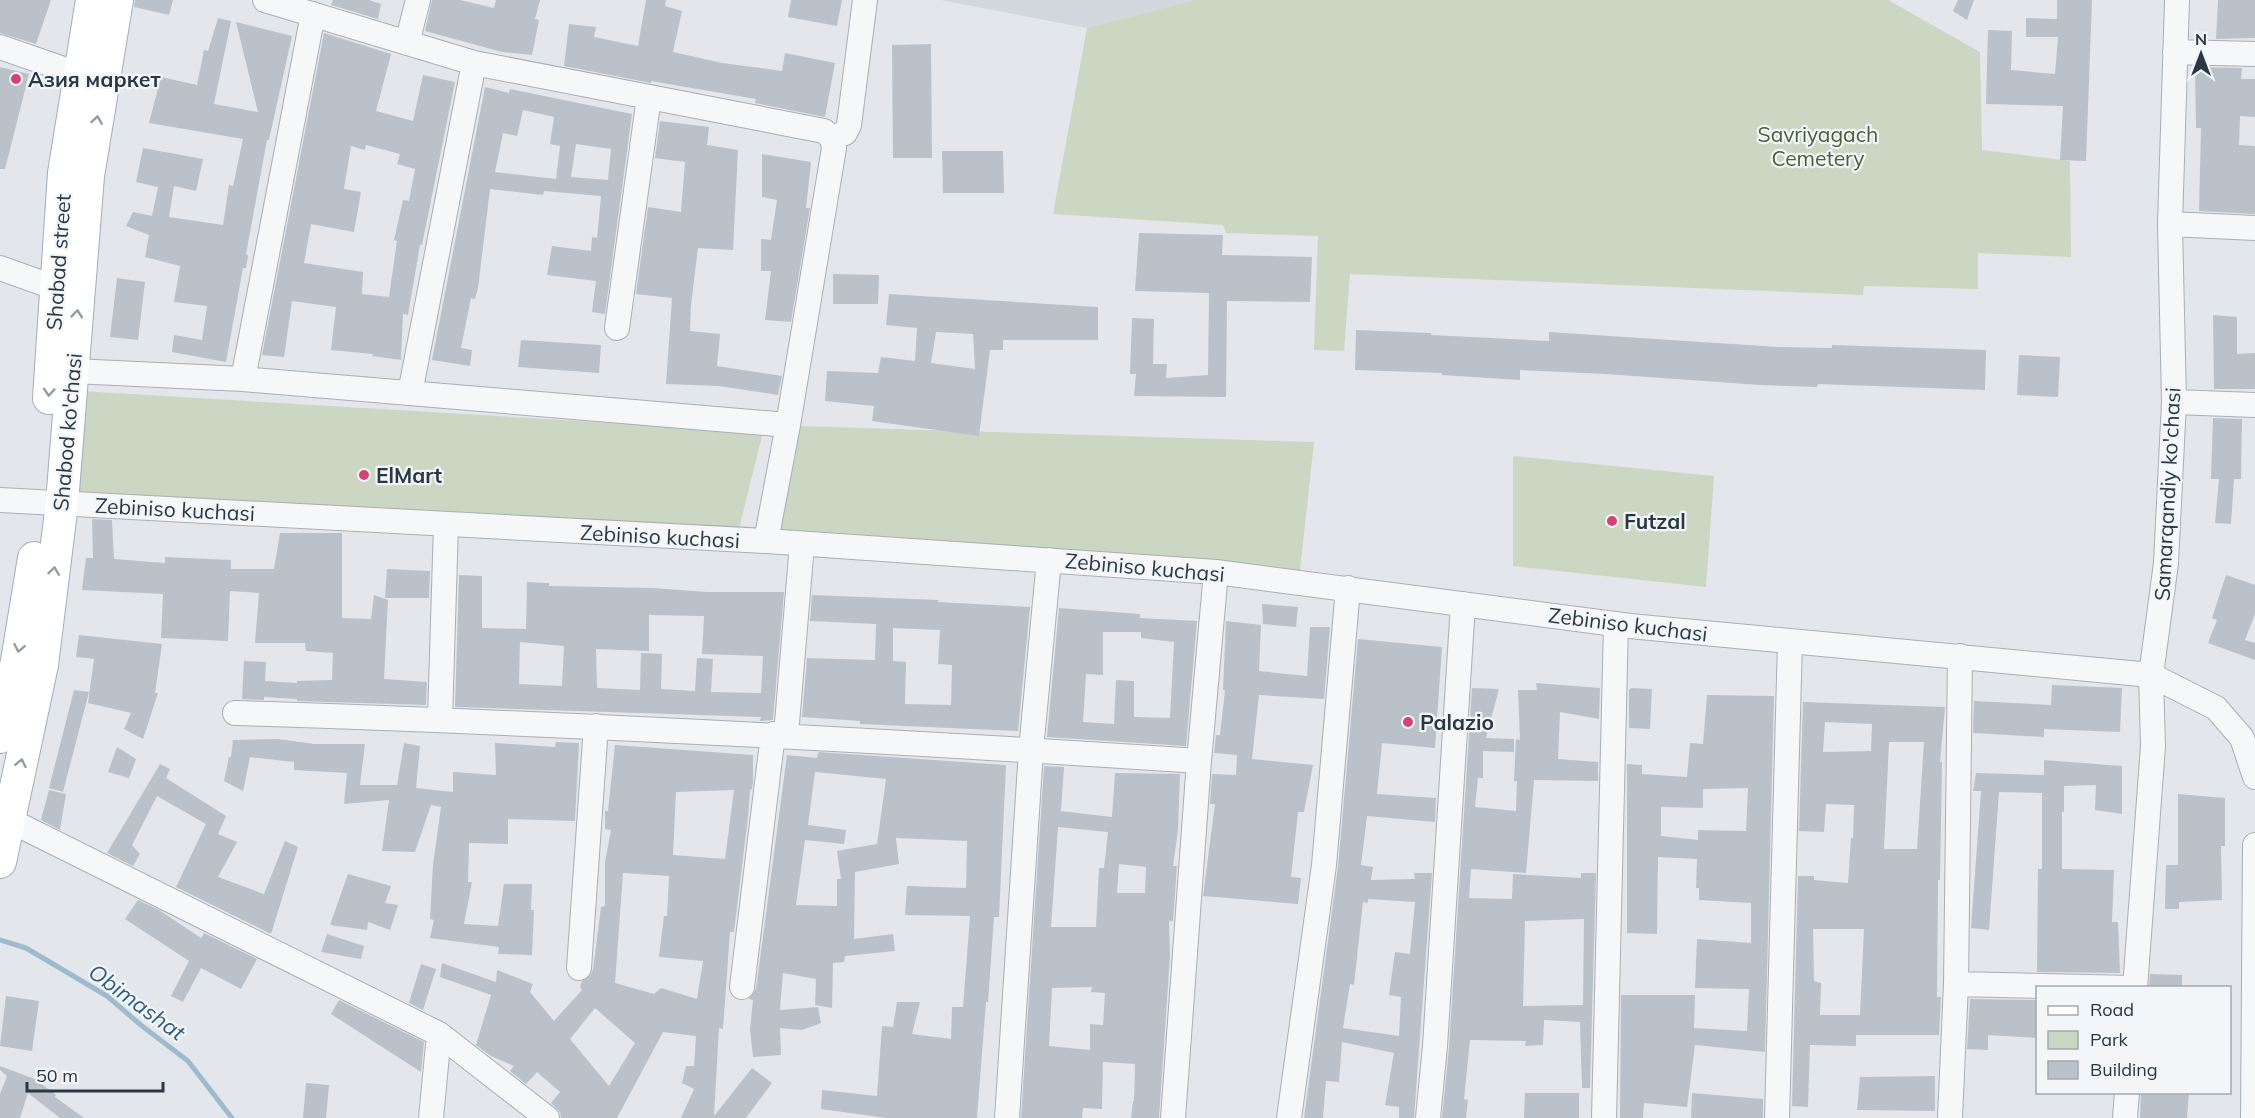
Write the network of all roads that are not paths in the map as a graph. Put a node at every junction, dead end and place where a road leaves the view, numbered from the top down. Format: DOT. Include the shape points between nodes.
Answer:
graph roads {
  1 [pos="92,0"];
  2 [pos="117,0"];
  3 [pos="265,0"];
  4 [pos="418,0"];
  5 [pos="865,0"];
  6 [pos="2177,0"];
  7 [pos="313,14"];
  8 [pos="407,43"];
  9 [pos="0,47"];
  10 [pos="2175,52"];
  11 [pos="2255,54"];
  12 [pos="474,63"];
  13 [pos="81,75"];
  14 [pos="650,97"];
  15 [pos="832,138"];
  16 [pos="2170,224"];
  17 [pos="2255,228"];
  18 [pos="0,268"];
  19 [pos="56,288"];
  20 [pos="617,328"];
  21 [pos="73,370"];
  22 [pos="243,379"];
  23 [pos="410,393"];
  24 [pos="2174,402"];
  25 [pos="2255,405"];
  26 [pos="788,424"];
  27 [pos="0,500"];
  28 [pos="52,503"];
  29 [pos="446,524"];
  30 [pos="765,541"];
  31 [pos="802,544"];
  32 [pos="1049,560"];
  33 [pos="1216,572"];
  34 [pos="1348,588"];
  35 [pos="1463,603"];
  36 [pos="1616,624"];
  37 [pos="1790,641"];
  38 [pos="1960,656"];
  39 [pos="2151,675"];
  40 [pos="235,713"];
  41 [pos="440,719"];
  42 [pos="596,726"];
  43 [pos="779,735"];
  44 [pos="0,737"];
  45 [pos="1031,750"];
  46 [pos="1199,761"];
  47 [pos="2255,777"];
  48 [pos="9,820"];
  49 [pos="2255,845"];
  50 [pos="0,862"];
  51 [pos="579,968"];
  52 [pos="1956,984"];
  53 [pos="2075,986"];
  54 [pos="2134,986"];
  55 [pos="742,987"];
  56 [pos="439,1034"];
  57 [pos="2127,1094"];
  58 [pos="431,1118"];
  59 [pos="548,1118"];
  60 [pos="1007,1118"];
  61 [pos="1173,1118"];
  62 [pos="1289,1118"];
  63 [pos="1428,1118"];
  64 [pos="1604,1118"];
  65 [pos="1777,1118"];
  66 [pos="1950,1118"];
  67 [pos="2126,1118"];
  68 [pos="2253,1118"];
  1 -- 13 [label="main road, Shabad street"];
  21 -- 2 [label="main road, Shabod ko'chasi, one-way" via="88,176"];
  3 -- 7 [label="street"];
  4 -- 8 [label="street"];
  5 -- 15 [label="street" via="849,125 845,133"];
  6 -- 10 [label="street, Samarqandiy ko'chasi"];
  7 -- 8 [label="street"];
  7 -- 22 [label="street"];
  8 -- 12 [label="street"];
  9 -- 13 [label="street"];
  10 -- 11 [label="street"];
  10 -- 16 [label="street, Samarqandiy ko'chasi"];
  12 -- 14 [label="street"];
  12 -- 23 [label="street"];
  13 -- 19 [label="main road, Shabad street" via="64,173"];
  14 -- 15 [label="street" via="824,131"];
  14 -- 20 [label="street"];
  15 -- 26 [label="street" via="834,148"];
  16 -- 17 [label="street"];
  16 -- 24 [label="street, Samarqandiy ko'chasi"];
  18 -- 19 [label="street"];
  19 -- 28 [label="main road, Shabad street, one-way"];
  21 -- 22 [label="street"];
  21 -- 28 [label="main road, Shabod ko'chasi"];
  22 -- 23 [label="street"];
  23 -- 26 [label="street"];
  24 -- 25 [label="street"];
  24 -- 39 [label="street, Samarqandiy ko'chasi" via="2166,562"];
  26 -- 30 [label="street"];
  27 -- 28 [label="street, Zebiniso kuchasi"];
  28 -- 29 [label="street, Zebiniso kuchasi"];
  28 -- 44 [label="main road, Shabad street, one-way"];
  48 -- 28 [label="main road, Shabod ko'chasi, one-way" via="42,665"];
  29 -- 30 [label="street, Zebiniso kuchasi"];
  29 -- 41 [label="street"];
  30 -- 31 [label="street, Zebiniso kuchasi"];
  31 -- 32 [label="street, Zebiniso kuchasi"];
  31 -- 43 [label="street"];
  32 -- 33 [label="street, Zebiniso kuchasi"];
  32 -- 45 [label="street"];
  33 -- 34 [label="street, Zebiniso kuchasi"];
  33 -- 46 [label="street"];
  34 -- 35 [label="street, Zebiniso kuchasi"];
  34 -- 62 [label="street" via="1324,865"];
  35 -- 36 [label="street, Zebiniso kuchasi"];
  35 -- 63 [label="street"];
  36 -- 37 [label="street, Zebiniso kuchasi"];
  36 -- 64 [label="street"];
  37 -- 38 [label="street, Zebiniso kuchasi"];
  37 -- 65 [label="street"];
  38 -- 39 [label="street, Zebiniso kuchasi"];
  38 -- 52 [label="street"];
  39 -- 47 [label="street, Zebiniso kuchasi" via="2216,708 2242,738"];
  39 -- 54 [label="street, Samarqandiy ko'chasi" via="2153,746"];
  40 -- 41 [label="street"];
  41 -- 42 [label="street"];
  42 -- 43 [label="street"];
  42 -- 51 [label="street"];
  43 -- 45 [label="street"];
  43 -- 55 [label="street"];
  45 -- 46 [label="street"];
  45 -- 60 [label="street"];
  46 -- 61 [label="street"];
  48 -- 50 [label="main road, Shabod ko'chasi"];
  48 -- 56 [label="street"];
  49 -- 68 [label="street"];
  52 -- 53 [label="street"];
  52 -- 66 [label="street"];
  56 -- 58 [label="street"];
  56 -- 59 [label="street"];
  57 -- 67 [label="street"];
}
